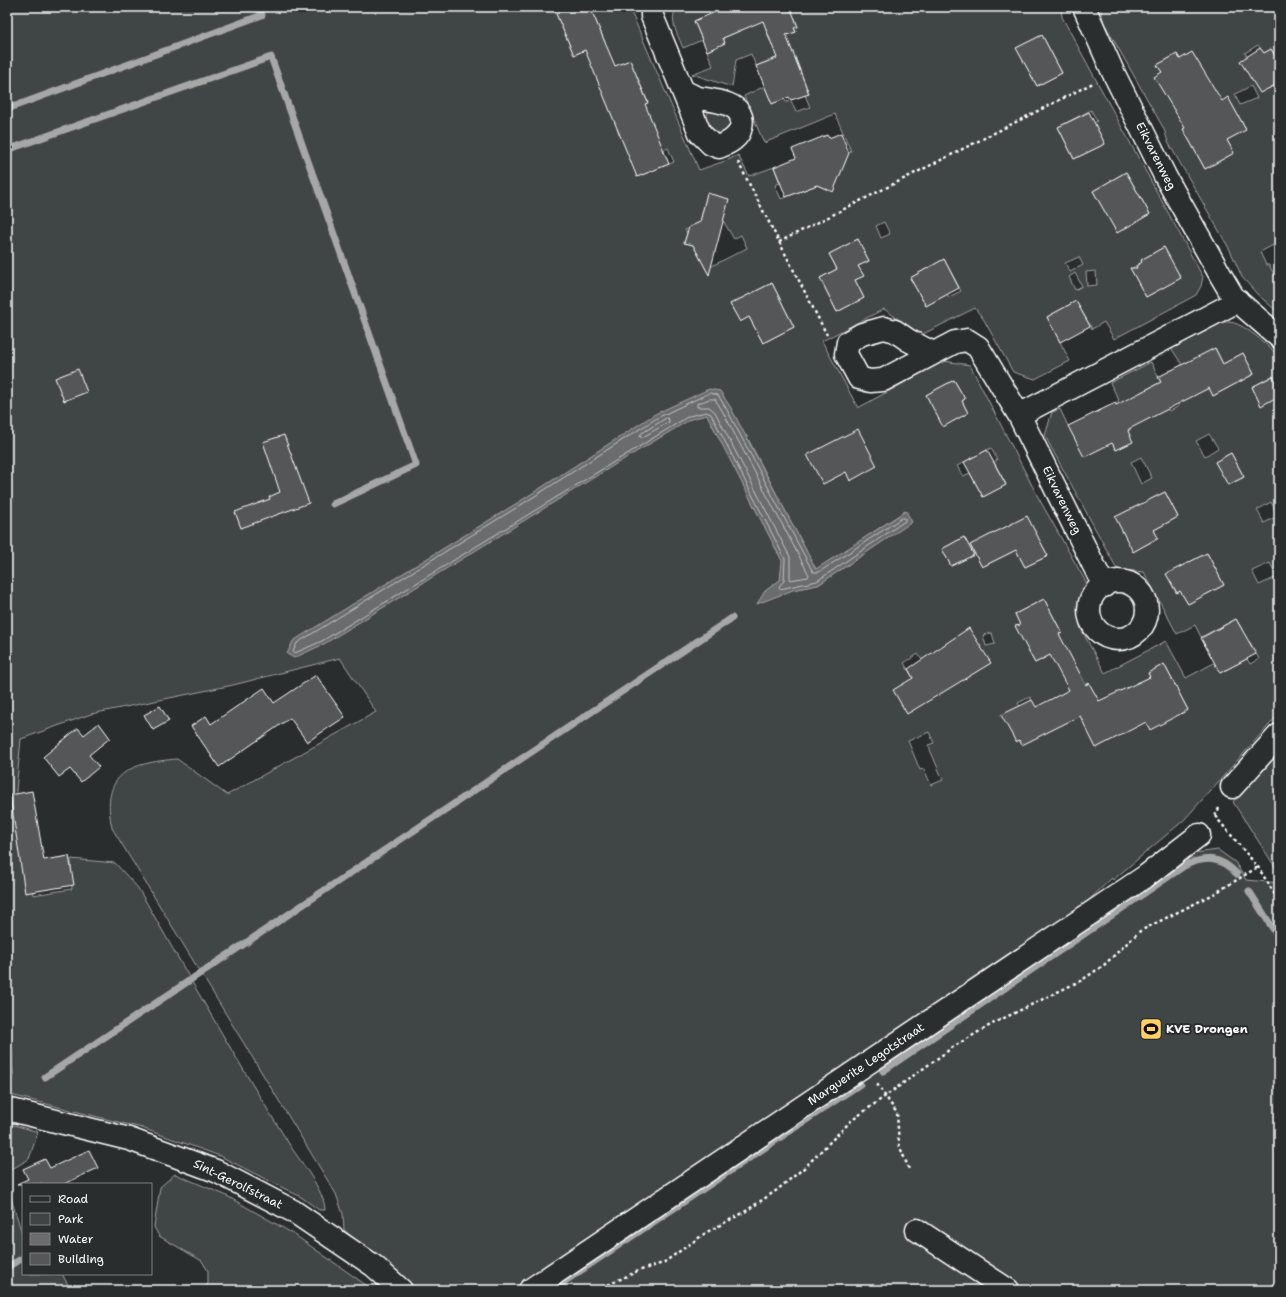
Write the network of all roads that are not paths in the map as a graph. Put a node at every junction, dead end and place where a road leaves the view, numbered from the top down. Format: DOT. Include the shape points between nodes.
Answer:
graph roads {
  1 [pos="652,7"];
  2 [pos="1084,7"];
  3 [pos="685,92"];
  4 [pos="1238,301"];
  5 [pos="1279,337"];
  6 [pos="933,353"];
  7 [pos="1019,415"];
  8 [pos="1104,586"];
  9 [pos="1279,735"];
  10 [pos="1232,787"];
  11 [pos="1199,835"];
  12 [pos="7,1109"];
  13 [pos="917,1230"];
  14 [pos="401,1290"];
  15 [pos="530,1290"];
  16 [pos="1008,1290"];
  1 -- 3 [label="street" via="652,16"];
  2 -- 4 [label="street, Eikvarenweg" via="1113,72 1169,182 1221,276"];
  3 -- 3 [label="street" via="700,133 711,144 719,147 727,144 740,132 742,125 738,112 729,104 698,98"];
  4 -- 5 [label="street, Eikvarenweg"];
  4 -- 7 [label="street"];
  6 -- 6 [label="street, Eikvarenweg" via="895,331 884,328 862,334 848,342 846,354 859,378 870,381 883,380"];
  6 -- 7 [label="street, Eikvarenweg" via="955,342 967,340 978,347"];
  7 -- 8 [label="street, Eikvarenweg"];
  9 -- 10 [label="street"];
  11 -- 15 [label="street, Marguerite Legotstraat" via="1146,876"];
  12 -- 14 [label="street, Sint-Gerolfstraat" via="129,1139 216,1171 293,1211 374,1266"];
  13 -- 16 [label="street"];
}
